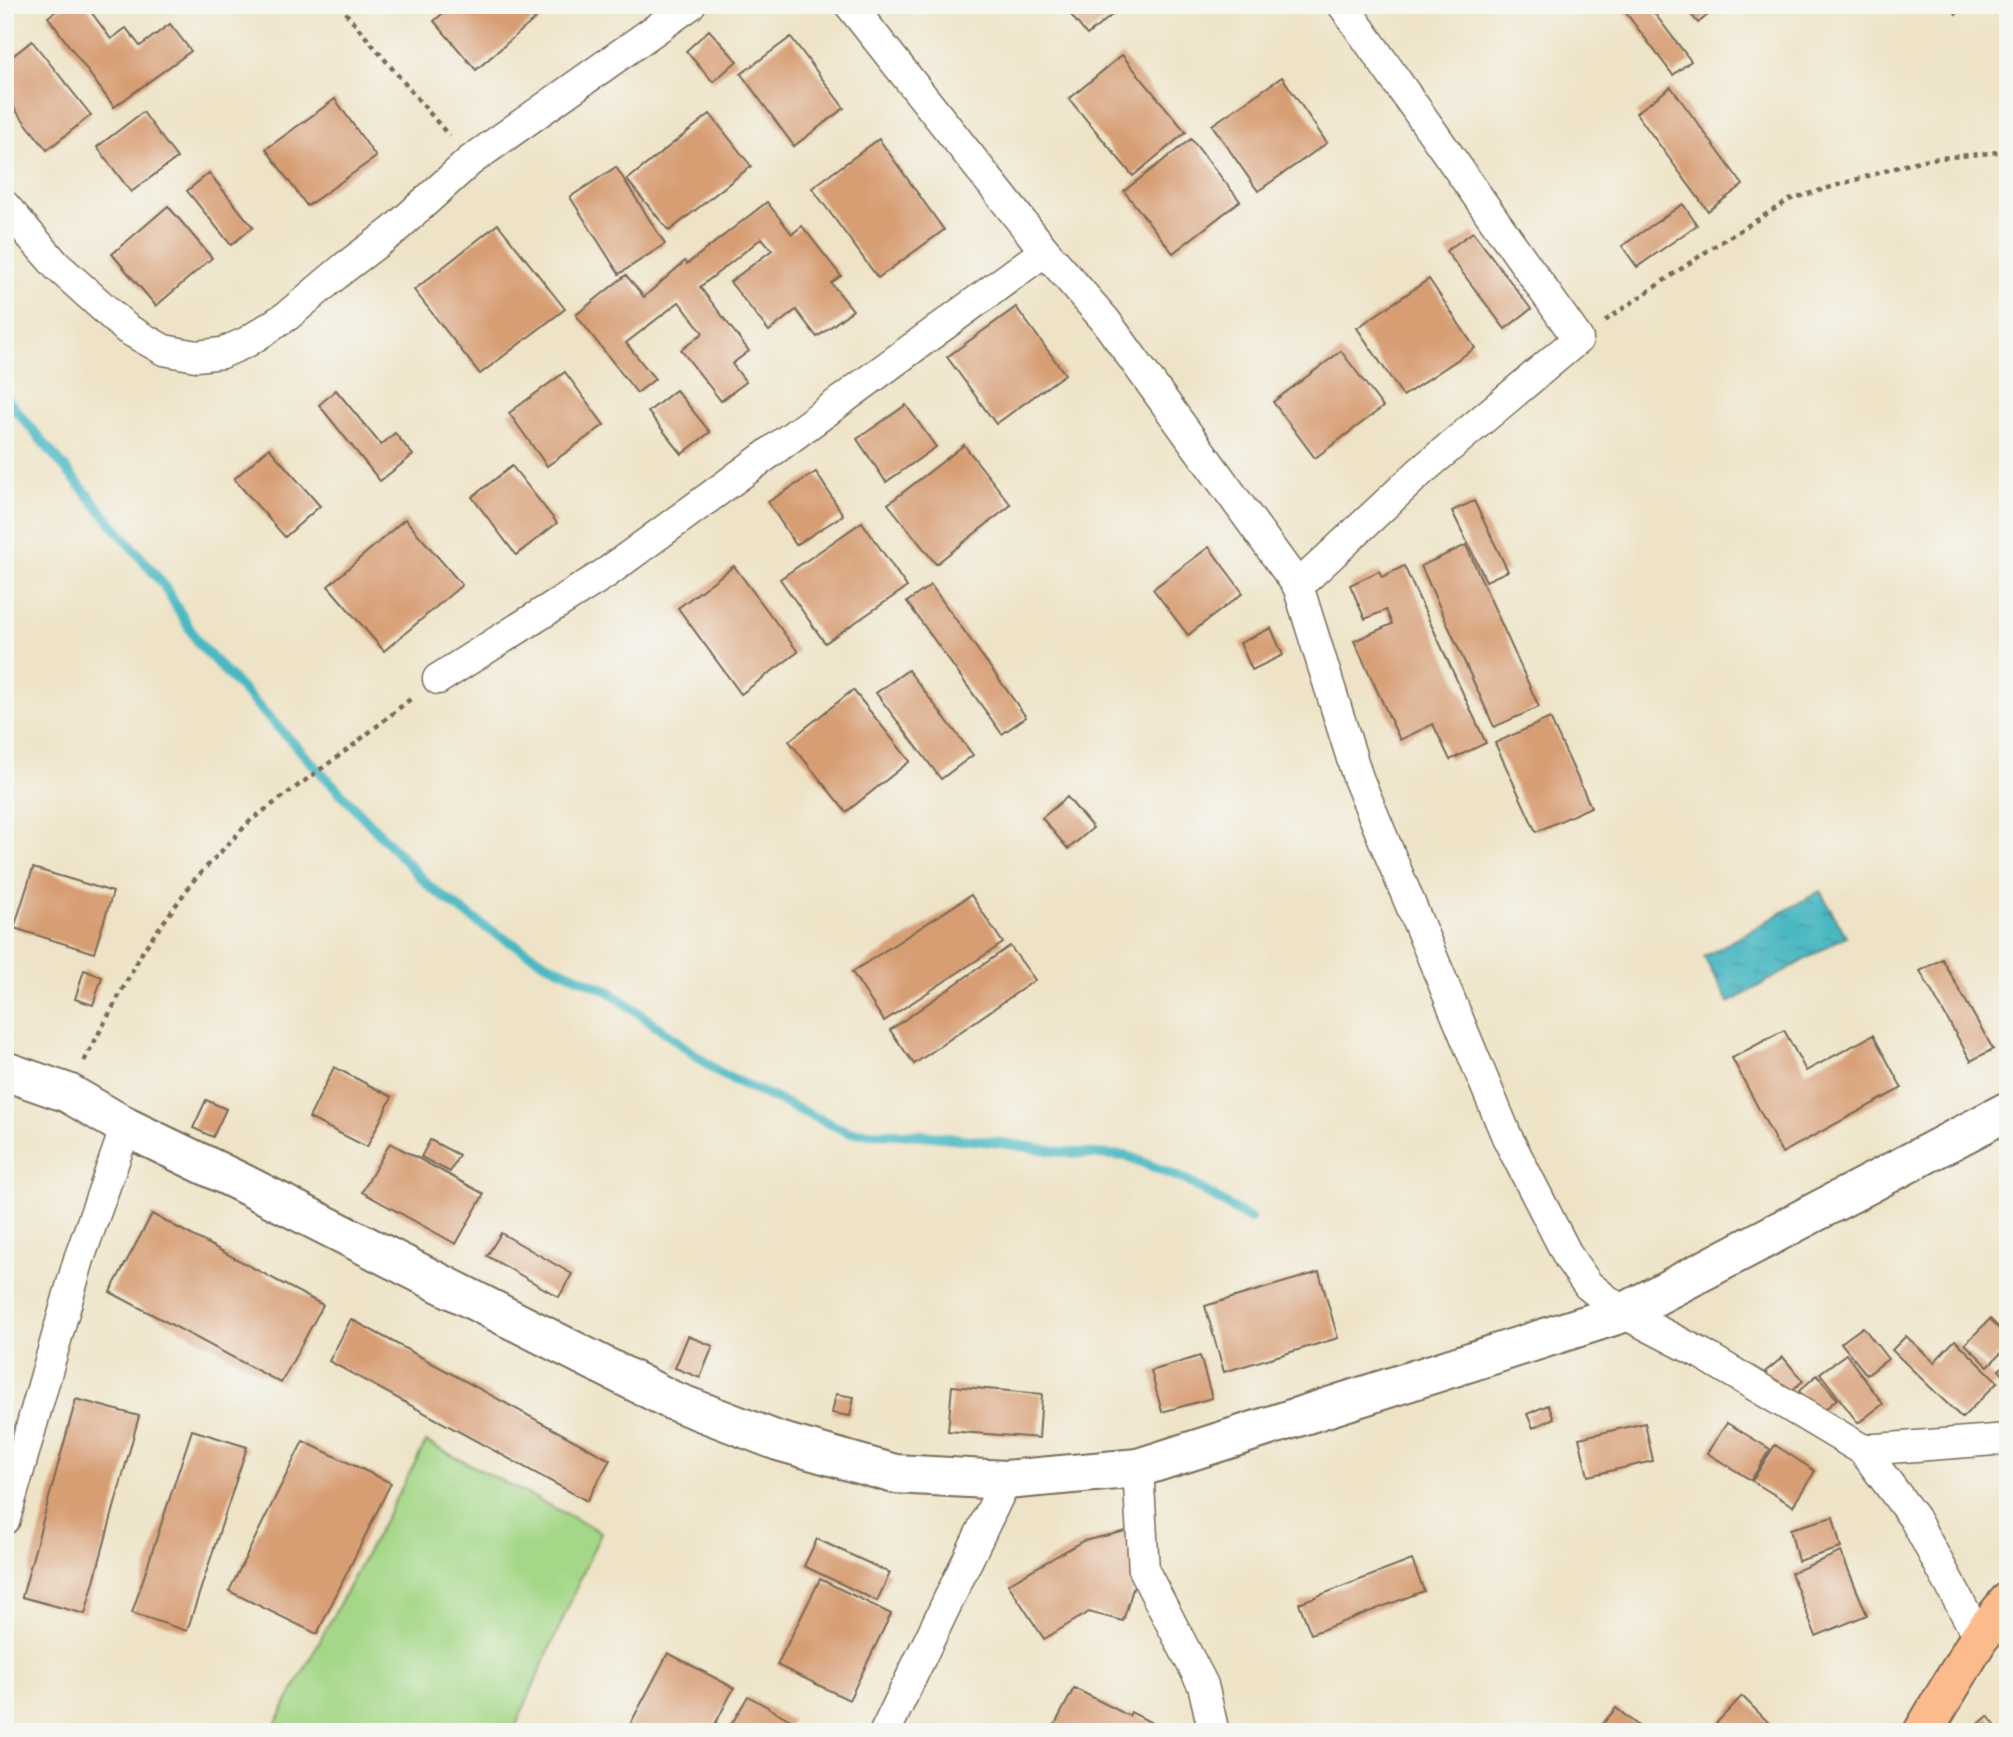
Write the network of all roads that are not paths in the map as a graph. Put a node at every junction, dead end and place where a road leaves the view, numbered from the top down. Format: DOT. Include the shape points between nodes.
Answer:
graph roads {
  1 [pos="690,5"];
  2 [pos="850,5"];
  3 [pos="1343,5"];
  4 [pos="5,206"];
  5 [pos="1045,251"];
  6 [pos="1298,586"];
  7 [pos="438,678"];
  8 [pos="5,1071"];
  9 [pos="2008,1111"];
  10 [pos="126,1127"];
  11 [pos="1623,1313"];
  12 [pos="2008,1439"];
  13 [pos="1864,1450"];
  14 [pos="1138,1468"];
  15 [pos="1006,1480"];
  16 [pos="5,1519"];
  17 [pos="2008,1602"];
  18 [pos="1979,1638"];
  19 [pos="885,1732"];
  20 [pos="1210,1732"];
  21 [pos="1923,1732"];
  1 -- 4 [label="street" via="470,161 393,231 287,316 222,353 196,356 164,350 127,328 56,265"];
  2 -- 5 [label="street"];
  3 -- 6 [label="street" via="1578,339 1420,472"];
  5 -- 6 [label="street" via="1145,372"];
  5 -- 7 [label="street" via="606,573"];
  6 -- 11 [label="street" via="1358,778 1507,1138 1569,1258 1588,1285"];
  8 -- 10 [label="street" via="68,1093"];
  9 -- 11 [label="street"];
  10 -- 15 [label="street" via="671,1401 778,1441 895,1474"];
  10 -- 16 [label="street" via="79,1259"];
  11 -- 13 [label="street"];
  11 -- 14 [label="street"];
  12 -- 13 [label="street"];
  13 -- 18 [label="street" via="1914,1518"];
  14 -- 15 [label="street"];
  14 -- 20 [label="street" via="1144,1571 1203,1685"];
  15 -- 19 [label="street"];
  17 -- 18 [label="main road"];
  18 -- 21 [label="main road"];
}
